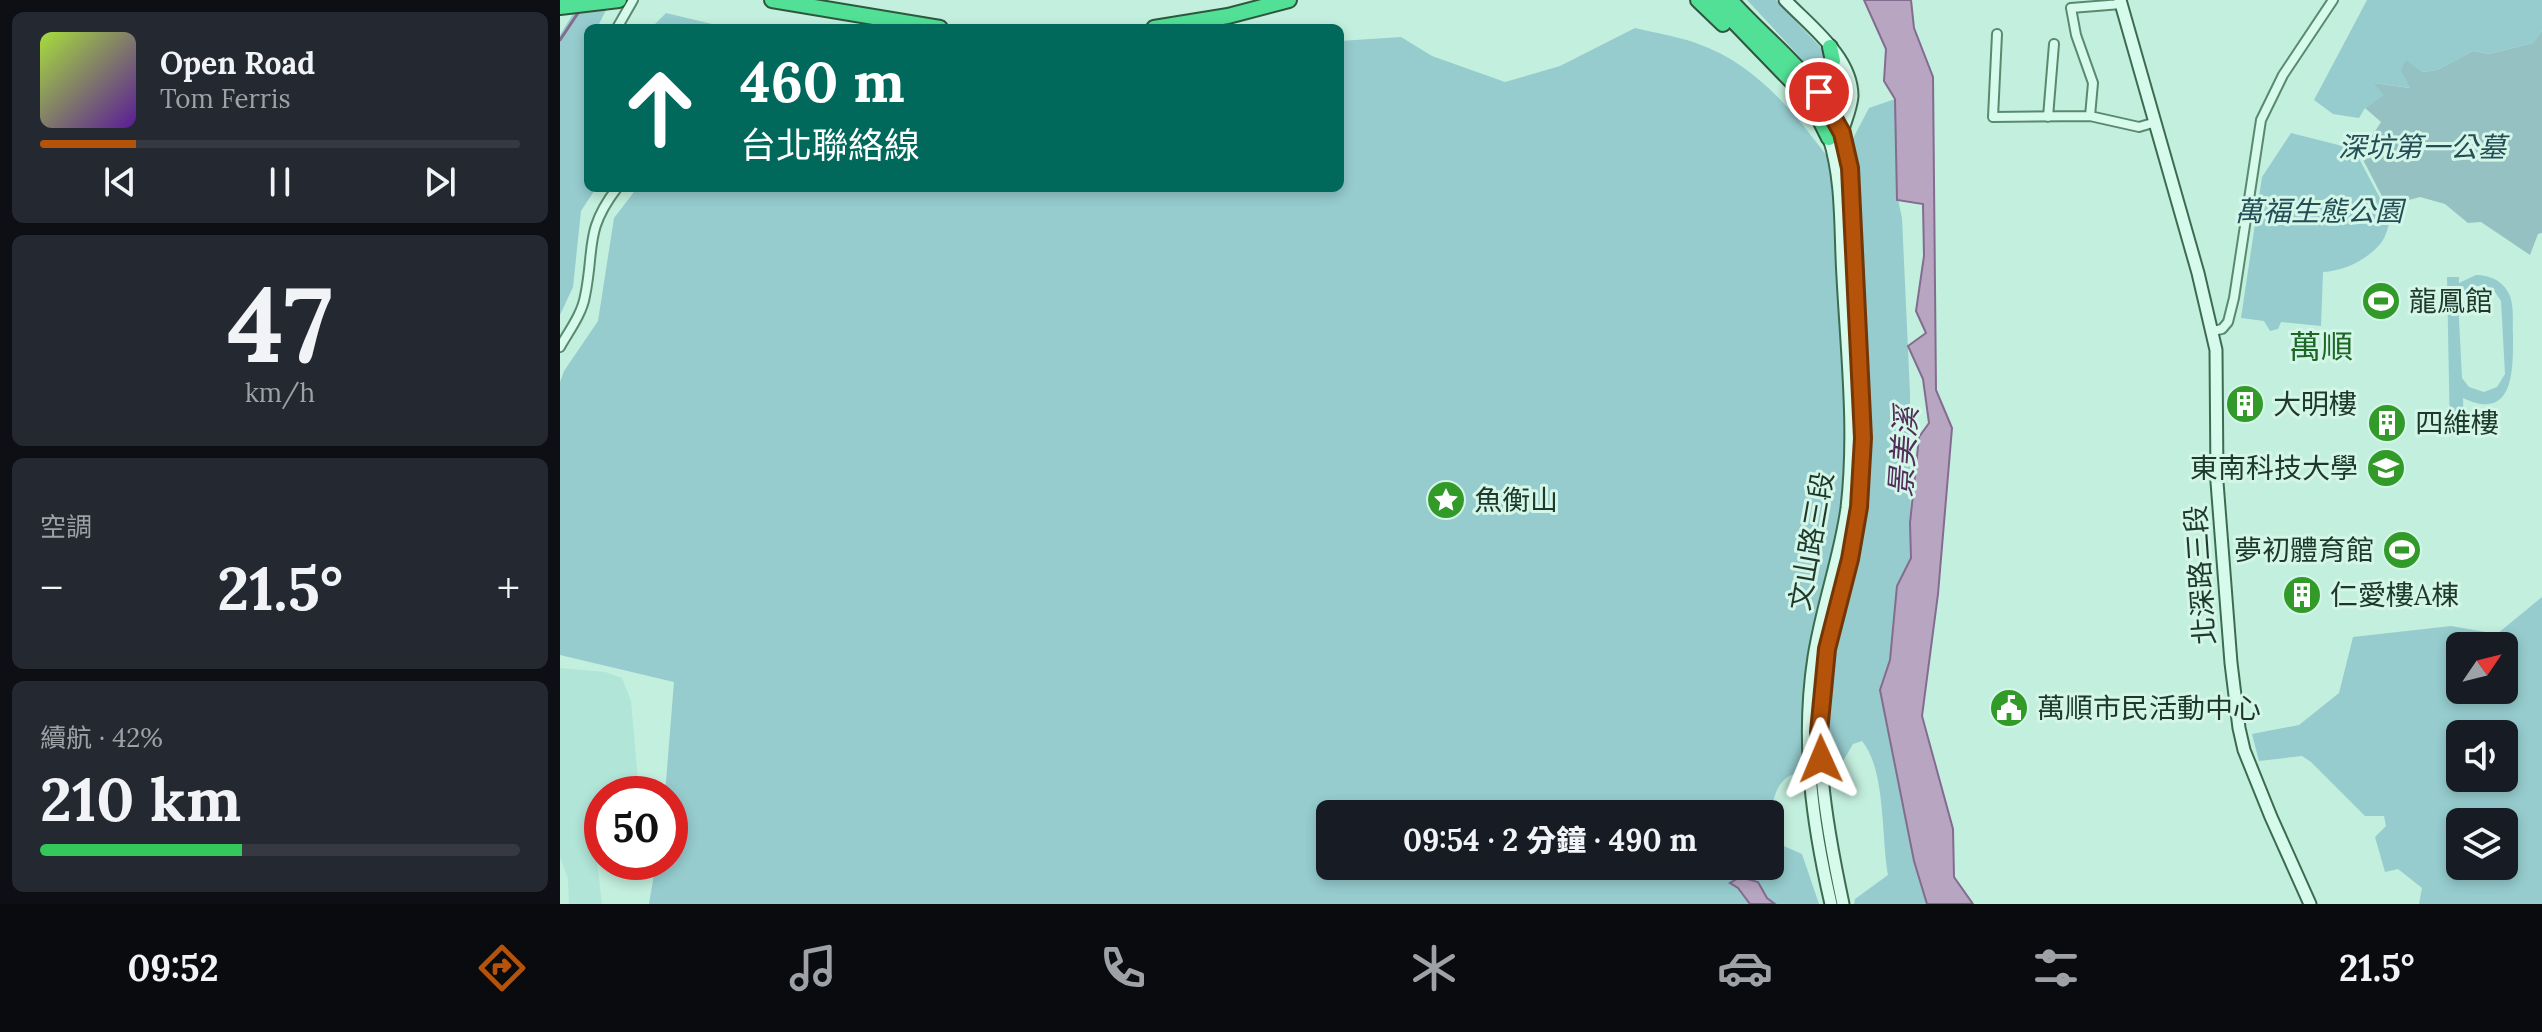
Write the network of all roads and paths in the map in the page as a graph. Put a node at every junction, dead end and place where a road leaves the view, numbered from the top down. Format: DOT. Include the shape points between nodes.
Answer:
graph roads {
  1 [pos="619,0"];
  2 [pos="633,0"];
  3 [pos="772,0"];
  4 [pos="1289,0"];
  5 [pos="1698,0"];
  6 [pos="1713,0"];
  7 [pos="1733,0"];
  8 [pos="1785,0"];
  9 [pos="2333,0"];
  10 [pos="2121,2"];
  11 [pos="560,7"];
  12 [pos="619,24"];
  13 [pos="916,24"];
  14 [pos="1179,24"];
  15 [pos="1997,34"];
  16 [pos="2054,44"];
  17 [pos="1830,47"];
  18 [pos="1779,70"];
  19 [pos="1804,75"];
  20 [pos="2090,116"];
  21 [pos="2048,117"];
  22 [pos="2156,122"];
  23 [pos="1835,135"];
  24 [pos="614,192"];
  25 [pos="2213,331"];
  26 [pos="560,347"];
  27 [pos="1817,803"];
  28 [pos="1831,904"];
  29 [pos="1843,904"];
  30 [pos="2310,904"];
  1 -- 11 [label="highway"];
  2 -- 12 [label="street"];
  3 -- 13 [label="highway"];
  4 -- 14 [label="highway"];
  5 -- 18 [label="highway"];
  6 -- 18 [label="highway"];
  7 -- 19 [label="highway"];
  8 -- 17 [label="main road"];
  9 -- 25 [label="street" via="2283,75 2261,120 2234,298 2228,322"];
  10 -- 20 [label="street" via="2071,8 2093,83"];
  10 -- 22 [label="main road, 北深路三段"];
  15 -- 21 [label="street" via="1993,117"];
  16 -- 21 [label="street"];
  17 -- 19 [label="highway" via="1833,61 1826,73"];
  17 -- 23 [label="main road" via="1851,83 1851,103"];
  18 -- 23 [label="highway"];
  19 -- 23 [label="highway" via="1830,108"];
  20 -- 21 [label="street"];
  20 -- 22 [label="street" via="2139,127"];
  22 -- 25 [label="main road, 北深路三段"];
  23 -- 27 [label="main road, 文山路三段" via="1850,168 1863,438 1859,507 1827,649"];
  24 -- 26 [label="street" via="593,232 583,306"];
  25 -- 30 [label="main road, 北深路三段" via="2218,497 2239,728"];
  27 -- 28 [label="main road, 文山路三段"];
  27 -- 29 [label="main road, 文山路三段"];
}
